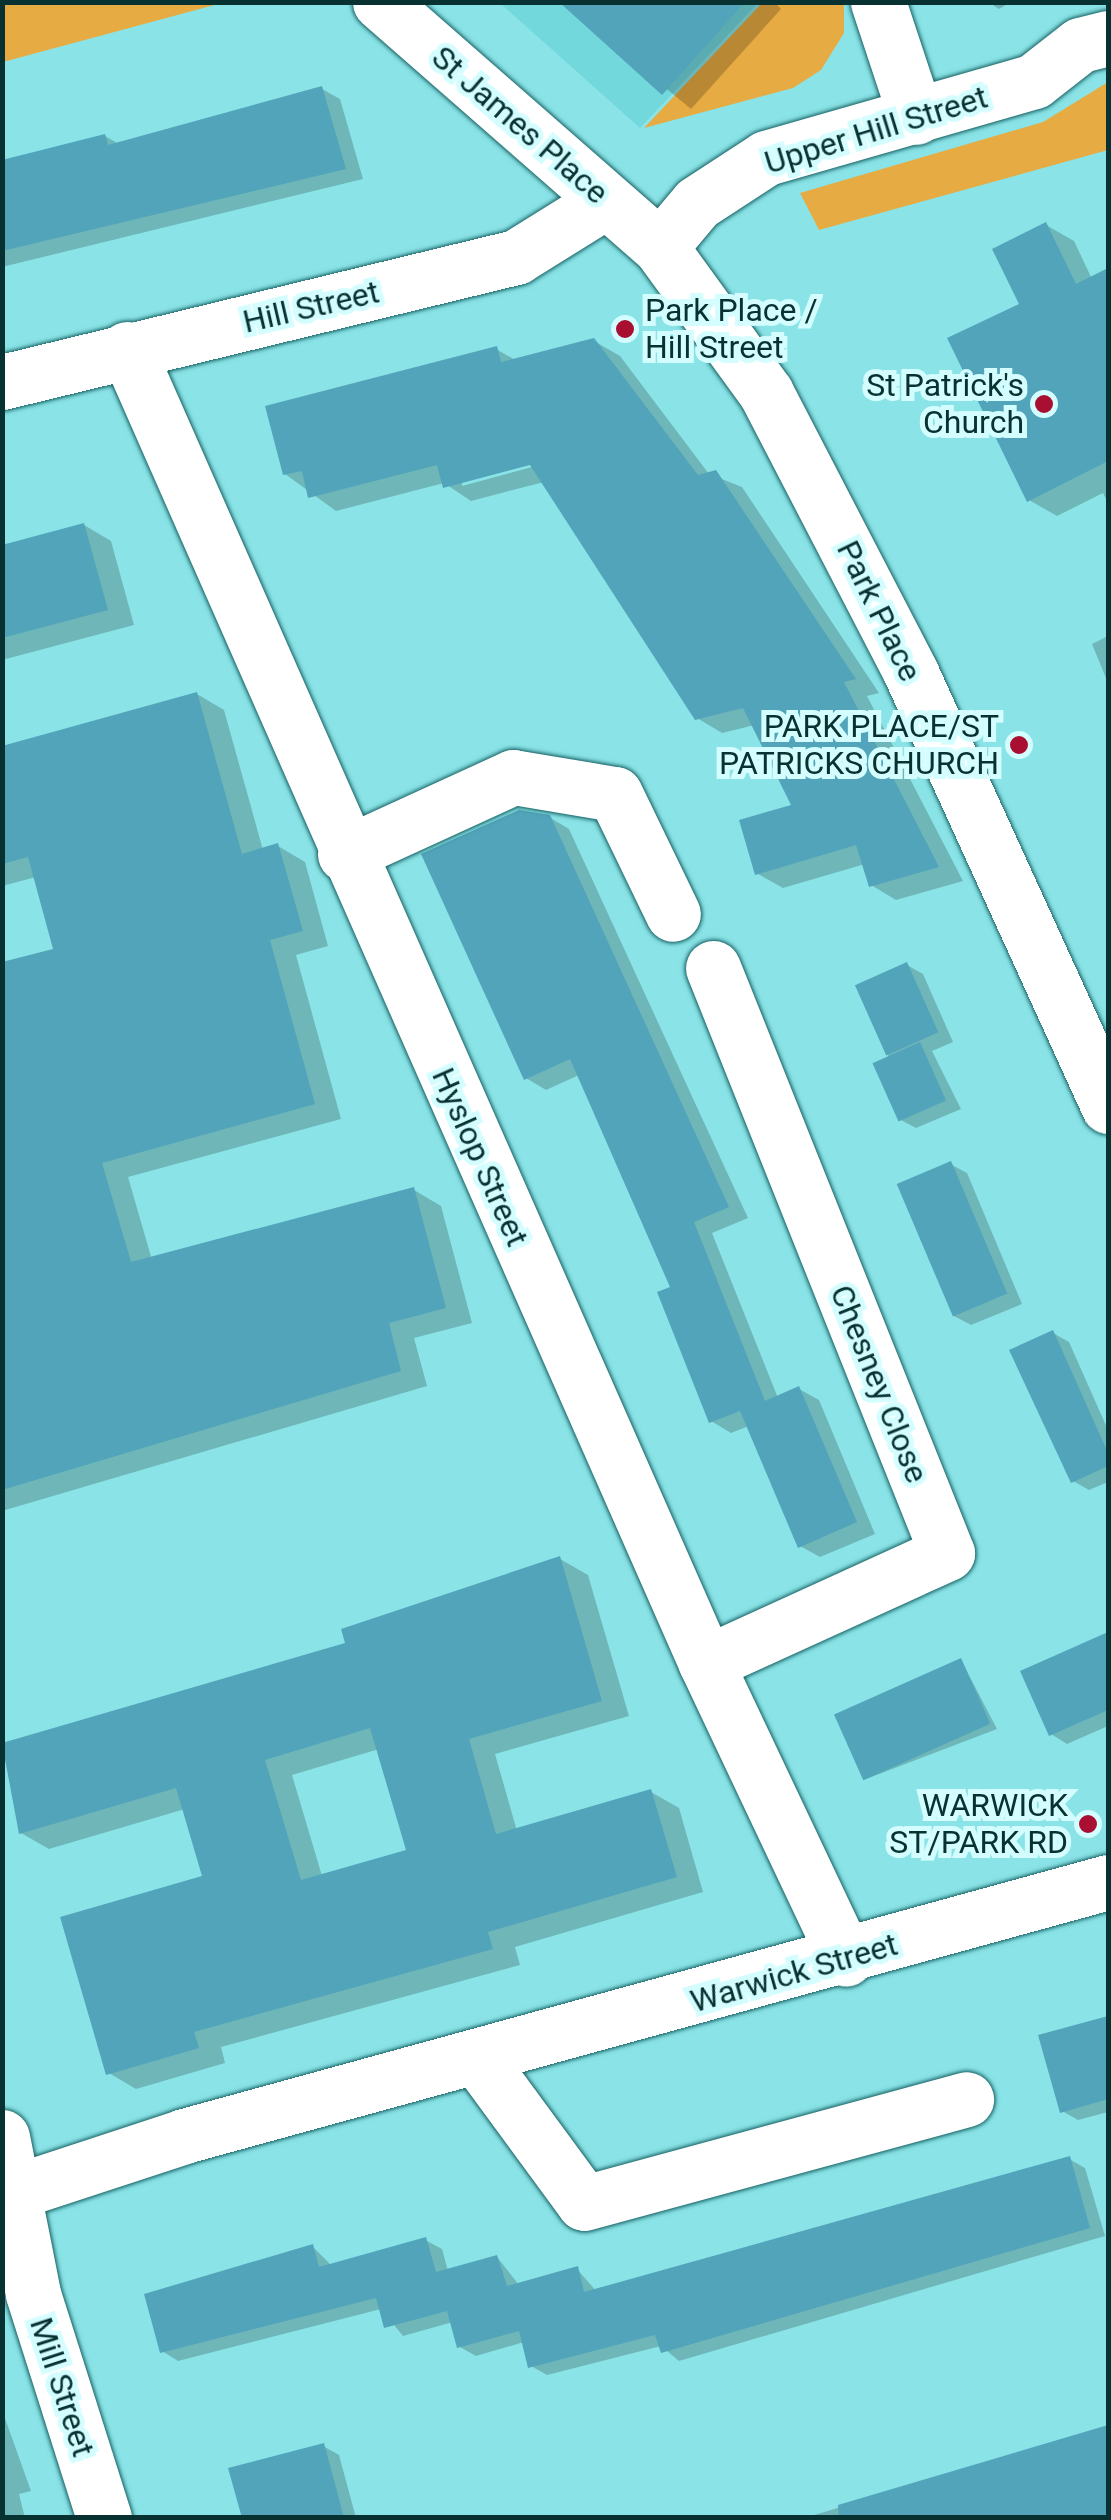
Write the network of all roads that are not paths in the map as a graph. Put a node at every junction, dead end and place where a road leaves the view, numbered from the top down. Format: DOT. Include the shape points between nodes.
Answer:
graph roads {
  1 [pos="380,2"];
  2 [pos="878,2"];
  3 [pos="1108,38"];
  4 [pos="916,117"];
  5 [pos="606,201"];
  6 [pos="660,248"];
  7 [pos="127,349"];
  8 [pos="2,382"];
  9 [pos="346,854"];
  10 [pos="674,914"];
  11 [pos="713,968"];
  12 [pos="1108,1106"];
  13 [pos="706,1664"];
  14 [pos="1108,1882"];
  15 [pos="846,1959"];
  16 [pos="479,2060"];
  17 [pos="966,2099"];
  18 [pos="2,2137"];
  19 [pos="8,2193"];
  20 [pos="104,2518"];
  1 -- 5 [label="main road, St James Place"];
  2 -- 4 [label="main road"];
  3 -- 4 [label="main road, Upper Hill Street" via="1080,45 1034,81"];
  4 -- 6 [label="main road, Upper Hill Street" via="766,158 697,203"];
  5 -- 6 [label="main road, St James Place"];
  5 -- 7 [label="main road, Hill Street" via="516,257"];
  6 -- 12 [label="main road, Park Place" via="766,393 838,526"];
  7 -- 8 [label="main road, Hill Street"];
  7 -- 9 [label="main road, Hyslop Street"];
  9 -- 10 [label="main road" via="513,777 615,794"];
  9 -- 13 [label="main road, Hyslop Street"];
  11 -- 13 [label="main road, Chesney Close" via="946,1553"];
  13 -- 15 [label="main road, Hyslop Street"];
  14 -- 15 [label="main road, Warwick Street"];
  15 -- 16 [label="main road, Warwick Street"];
  16 -- 17 [label="main road" via="584,2204"];
  16 -- 19 [label="main road, Warwick Street" via="184,2136"];
  18 -- 19 [label="main road, Mill Street"];
  19 -- 20 [label="main road, Mill Street" via="32,2294"];
}
